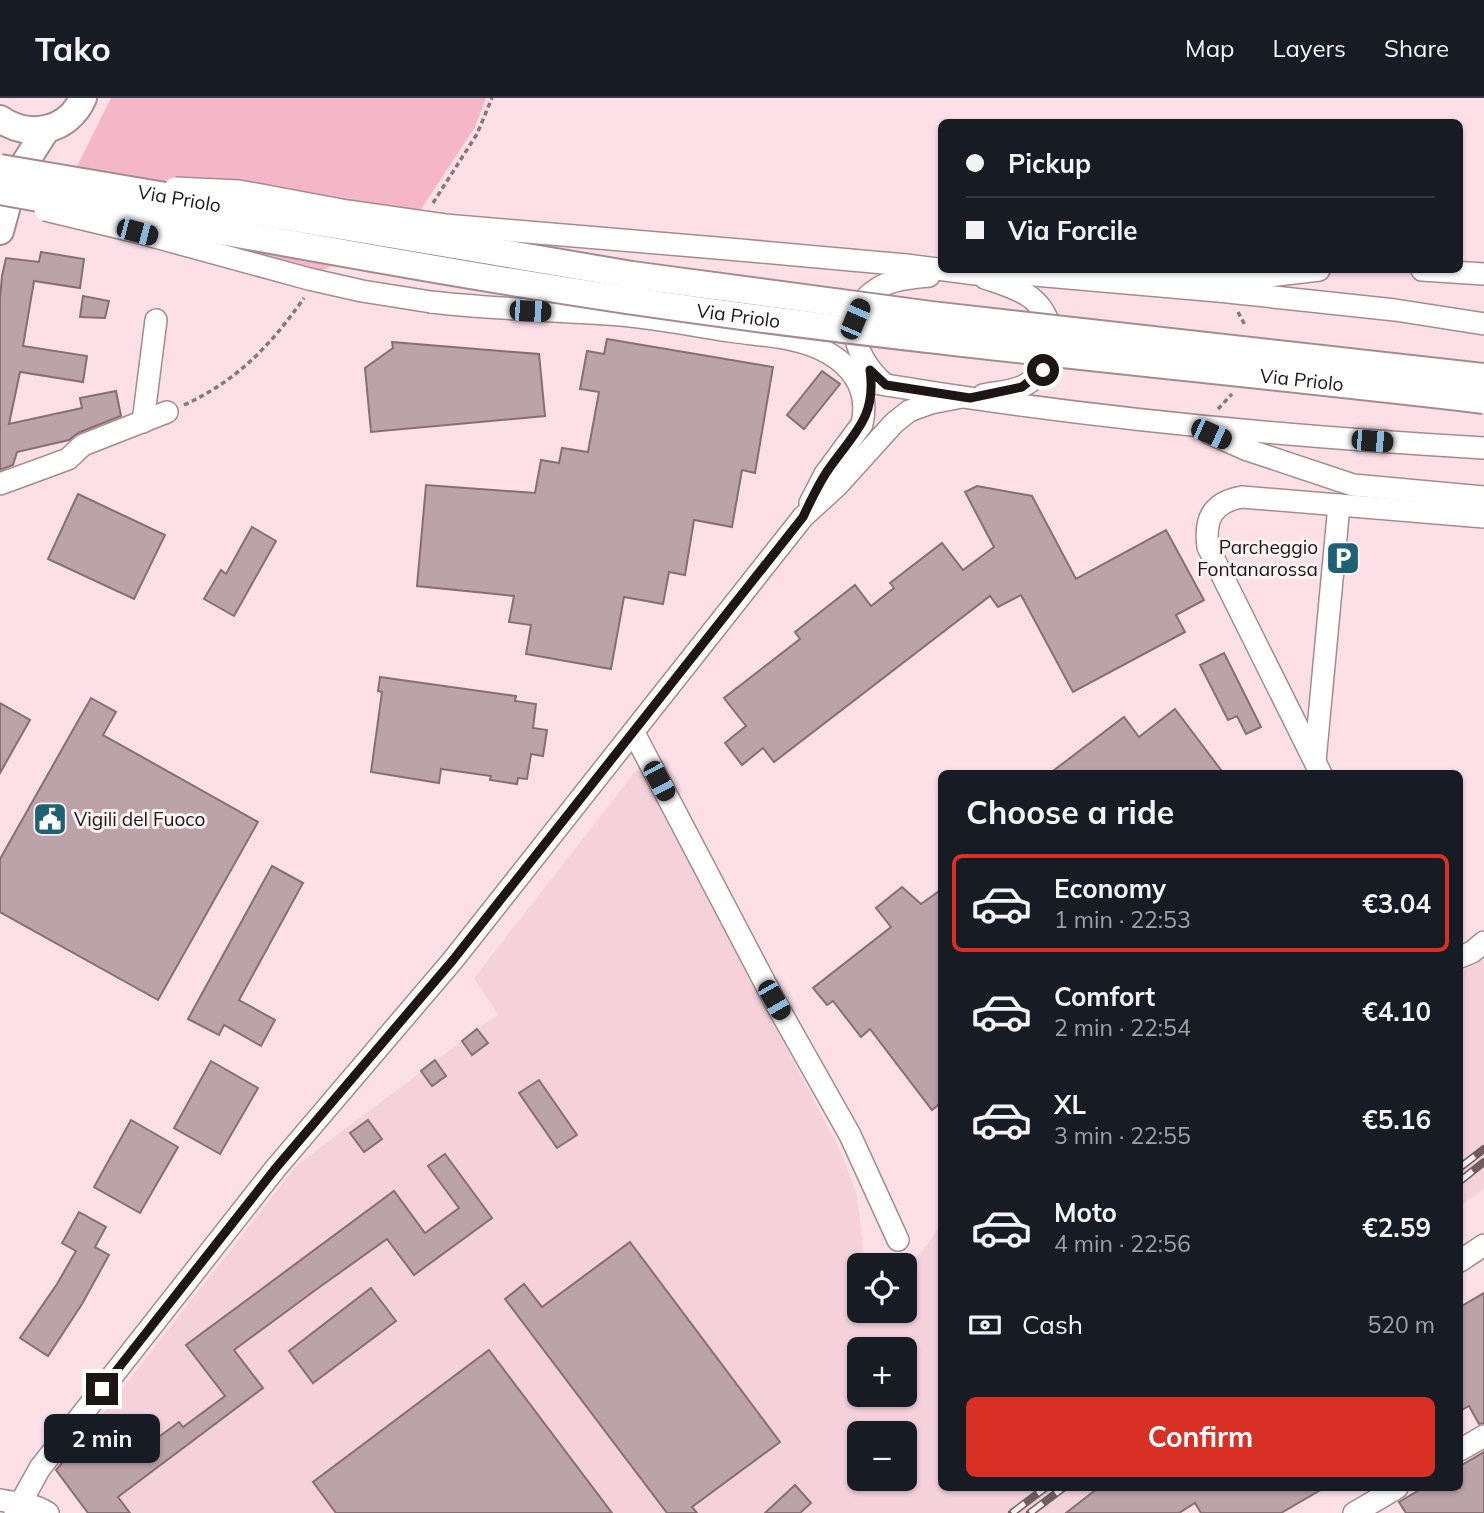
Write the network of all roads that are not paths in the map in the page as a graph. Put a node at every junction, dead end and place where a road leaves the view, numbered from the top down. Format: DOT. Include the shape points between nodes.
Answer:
graph roads {
  1 [pos="83,98"];
  2 [pos="0,119"];
  3 [pos="46,130"];
  4 [pos="0,168"];
  5 [pos="105,185"];
  6 [pos="0,193"];
  7 [pos="0,231"];
  8 [pos="938,269"];
  9 [pos="968,273"];
  10 [pos="1174,273"];
  11 [pos="1294,273"];
  12 [pos="1463,273"];
  13 [pos="1484,274"];
  14 [pos="1094,275"];
  15 [pos="156,320"];
  16 [pos="1484,324"];
  17 [pos="1484,377"];
  18 [pos="871,379"];
  19 [pos="966,397"];
  20 [pos="1484,400"];
  21 [pos="167,412"];
  22 [pos="143,422"];
  23 [pos="1194,426"];
  24 [pos="1484,449"];
  25 [pos="0,484"];
  26 [pos="1484,497"];
  27 [pos="1339,505"];
  28 [pos="803,517"];
  29 [pos="1484,517"];
  30 [pos="634,733"];
  31 [pos="1318,767"];
  32 [pos="1484,942"];
  33 [pos="1463,956"];
  34 [pos="898,1240"];
  35 [pos="1484,1245"];
  36 [pos="1463,1259"];
  37 [pos="1484,1436"];
  38 [pos="1463,1448"];
  39 [pos="1392,1491"];
  40 [pos="0,1500"];
  41 [pos="19,1507"];
  42 [pos="48,1513"];
  43 [pos="1354,1513"];
  1 -- 3 [label="main road" via="64,122"];
  2 -- 3 [label="main road" via="28,131"];
  3 -- 7 [label="main road" via="14,180"];
  4 -- 5 [label="main road, Via Priolo, bridge"];
  5 -- 8 [label="street, bridge" via="239,191 445,225"];
  5 -- 17 [label="main road, Via Priolo, bridge" via="632,275 931,315"];
  6 -- 18 [label="street, bridge" via="57,214 362,291 431,302 610,314 801,341"];
  6 -- 20 [label="main road, Via Priolo, bridge" via="660,304 937,342"];
  9 -- 14 [label="street"];
  9 -- 18 [label="street" via="899,279 862,302 854,338"];
  9 -- 19 [label="street" via="1029,296 1041,307 1052,341 1048,360 1022,387"];
  10 -- 11 [label="street" via="1243,279"];
  12 -- 13 [label="street"];
  14 -- 16 [label="street"];
  15 -- 22 [label="street"];
  18 -- 19 [label="street"];
  18 -- 28 [label="street" via="862,387 862,424 825,474"];
  19 -- 23 [label="street"];
  19 -- 28 [label="street" via="909,411"];
  21 -- 22 [label="street"];
  22 -- 25 [label="street"];
  23 -- 24 [label="street"];
  23 -- 26 [label="street" via="1245,449 1353,485"];
  27 -- 29 [label="street"];
  27 -- 31 [label="street"];
  27 -- 31 [label="street" via="1228,499 1209,518 1206,533 1208,547"];
  28 -- 30 [label="street"];
  30 -- 34 [label="street" via="850,1135"];
  30 -- 41 [label="street" via="453,960 266,1180 40,1468"];
  32 -- 33 [label="street"];
  35 -- 36 [label="street"];
  37 -- 38 [label="street"];
  39 -- 43 [label="street"];
  40 -- 41 [label="street"];
  41 -- 42 [label="street" via="37,1506"];
}
